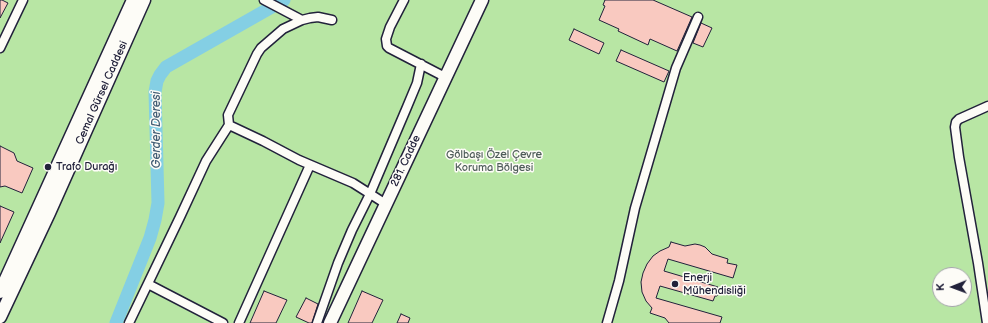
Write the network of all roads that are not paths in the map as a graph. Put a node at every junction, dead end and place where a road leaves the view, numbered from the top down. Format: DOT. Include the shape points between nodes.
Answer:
graph roads {
  1 [pos="22,0"];
  2 [pos="133,0"];
  3 [pos="144,0"];
  4 [pos="404,0"];
  5 [pos="482,0"];
  6 [pos="271,3"];
  7 [pos="698,17"];
  8 [pos="302,20"];
  9 [pos="332,20"];
  10 [pos="0,48"];
  11 [pos="421,64"];
  12 [pos="446,77"];
  13 [pos="988,106"];
  14 [pos="229,125"];
  15 [pos="310,165"];
  16 [pos="370,194"];
  17 [pos="386,204"];
  18 [pos="148,284"];
  19 [pos="0,292"];
  20 [pos="0,317"];
  21 [pos="129,323"];
  22 [pos="223,323"];
  23 [pos="239,323"];
  24 [pos="317,323"];
  25 [pos="330,323"];
  26 [pos="607,323"];
  27 [pos="987,323"];
  1 -- 10 [label="street"];
  2 -- 19 [label="street, Cemal Gürsel Caddesi"];
  3 -- 20 [label="street, Cemal Gürsel Caddesi"];
  4 -- 11 [label="street" via="390,27 386,39 387,46"];
  5 -- 12 [label="street, 281. Cadde"];
  6 -- 8 [label="street"];
  7 -- 26 [label="street" via="676,68 635,208"];
  8 -- 9 [label="street" via="318,17"];
  8 -- 14 [label="street" via="283,29 261,48 228,115"];
  11 -- 12 [label="street"];
  11 -- 16 [label="street" via="407,107"];
  12 -- 17 [label="street, 281. Cadde"];
  13 -- 27 [label="street" via="959,119 955,127"];
  14 -- 15 [label="street"];
  14 -- 18 [label="street" via="206,160"];
  15 -- 16 [label="street" via="352,183"];
  15 -- 23 [label="street"];
  16 -- 17 [label="street"];
  16 -- 24 [label="street" via="338,263"];
  17 -- 25 [label="street, 281. Cadde"];
  18 -- 21 [label="street"];
  18 -- 22 [label="street"];
}
